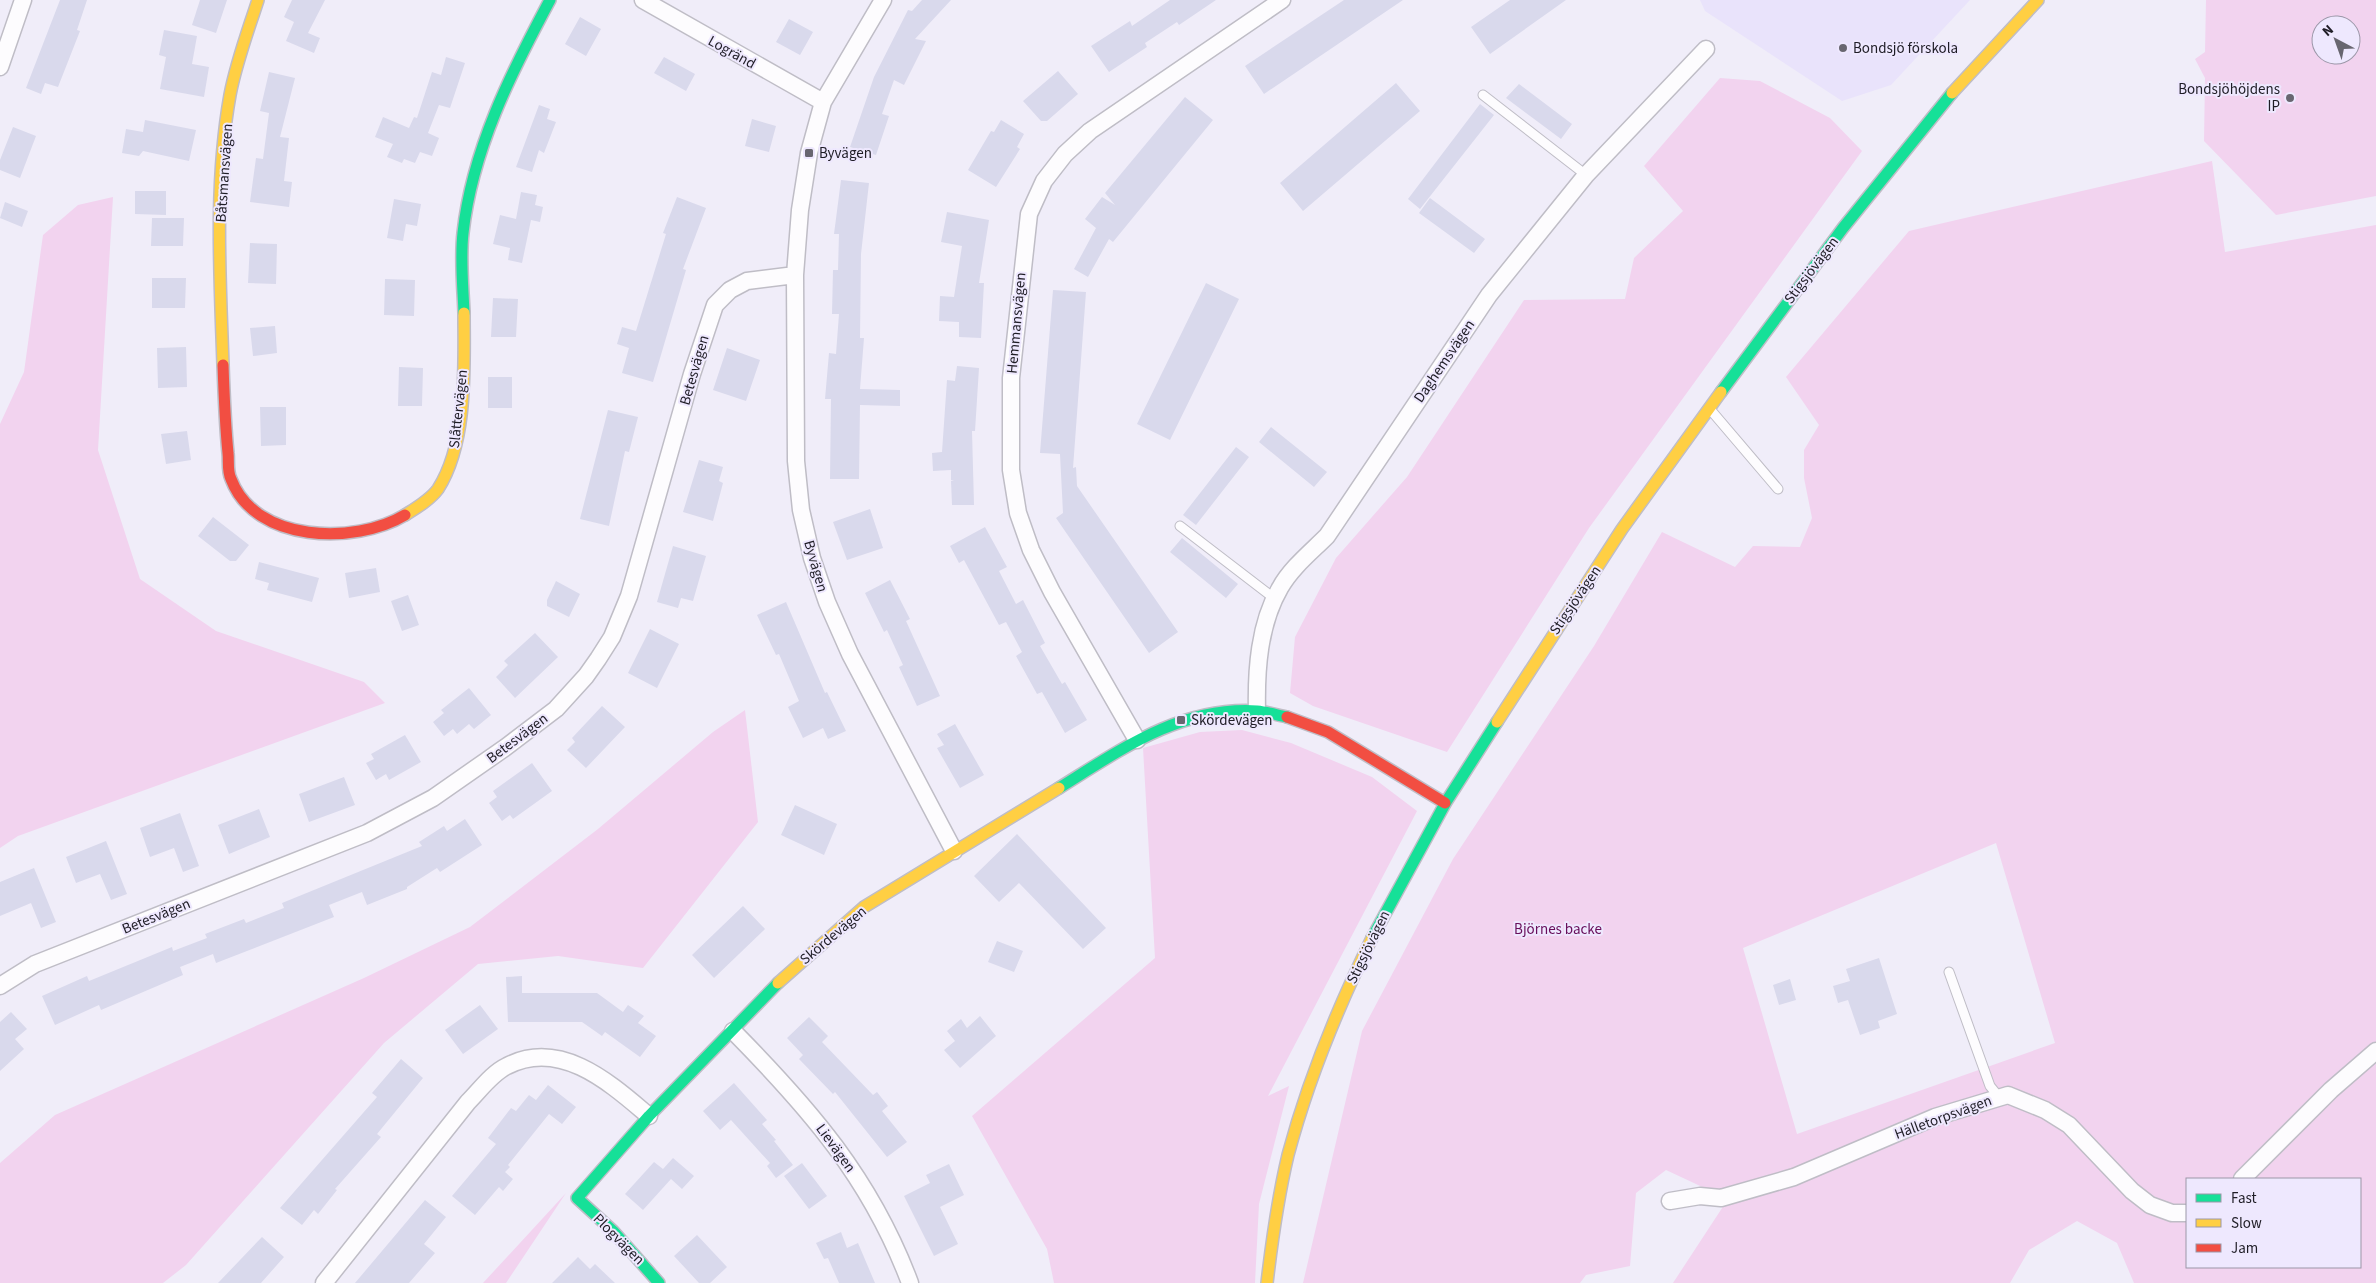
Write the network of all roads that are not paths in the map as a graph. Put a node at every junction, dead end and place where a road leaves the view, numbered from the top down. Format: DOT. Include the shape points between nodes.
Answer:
graph roads {
  1 [pos="24,0"];
  2 [pos="258,0"];
  3 [pos="550,0"];
  4 [pos="643,0"];
  5 [pos="883,0"];
  6 [pos="1282,0"];
  7 [pos="2038,0"];
  8 [pos="1706,49"];
  9 [pos="0,67"];
  10 [pos="1483,95"];
  11 [pos="823,102"];
  12 [pos="1586,175"];
  13 [pos="795,275"];
  14 [pos="223,379"];
  15 [pos="1709,408"];
  16 [pos="1778,489"];
  17 [pos="1180,526"];
  18 [pos="1275,599"];
  19 [pos="1257,711"];
  20 [pos="1137,740"];
  21 [pos="1445,803"];
  22 [pos="954,851"];
  23 [pos="1949,972"];
  24 [pos="0,986"];
  25 [pos="734,1031"];
  26 [pos="2376,1051"];
  27 [pos="1999,1097"];
  28 [pos="649,1116"];
  29 [pos="2243,1178"];
  30 [pos="577,1198"];
  31 [pos="1670,1201"];
  32 [pos="2186,1213"];
  33 [pos="324,1283"];
  34 [pos="659,1283"];
  35 [pos="910,1283"];
  36 [pos="1267,1283"];
  1 -- 9 [label="street"];
  2 -- 14 [label="street, Båtsmansvägen" via="230,94 219,195"];
  3 -- 14 [label="street, Slåttervägen" via="511,76 488,131 472,183 463,235 463,358 459,416 453,458 437,490 412,512 384,527 356,533 321,536 293,530 262,516 231,482 224,431"];
  4 -- 11 [label="street, Logränd"];
  5 -- 11 [label="street, Byvägen"];
  6 -- 20 [label="street, Hemmansvägen" via="1090,130 1044,181 1029,214 1011,378 1011,470 1018,513 1052,592"];
  7 -- 15 [label="street, Stigsjövägen" via="1905,151"];
  8 -- 12 [label="street, Daghemsvägen"];
  10 -- 12 [label="lane"];
  11 -- 13 [label="street, Byvägen" via="800,210"];
  12 -- 18 [label="street, Daghemsvägen" via="1489,295 1347,508 1280,587"];
  13 -- 22 [label="street, Byvägen" via="796,460 812,558 850,654"];
  13 -- 24 [label="street, Betesvägen" via="747,281 730,290 715,305 692,374 630,596 612,637 586,676 556,709 433,798 367,833 35,964"];
  15 -- 16 [label="lane"];
  15 -- 21 [label="street, Stigsjövägen" via="1548,639"];
  17 -- 18 [label="lane"];
  18 -- 19 [label="street, Daghemsvägen" via="1256,670"];
  19 -- 20 [label="street, Skördevägen" via="1217,713 1181,720"];
  19 -- 21 [label="street, Skördevägen" via="1292,718 1328,732"];
  20 -- 22 [label="street, Skördevägen"];
  21 -- 36 [label="street, Stigsjövägen" via="1351,980 1309,1084 1289,1152"];
  22 -- 25 [label="street, Skördevägen" via="864,907 783,978"];
  23 -- 27 [label="lane" via="1990,1086"];
  25 -- 28 [label="street, Skördevägen"];
  25 -- 35 [label="street, Lievägen" via="790,1089 836,1146 873,1202"];
  26 -- 29 [label="street" via="2331,1090"];
  27 -- 31 [label="street, Hälletorpsvägen" via="1935,1117 1794,1177 1721,1198 1700,1196"];
  27 -- 32 [label="street, Hälletorpsvägen" via="2024,1100 2069,1125 2132,1191 2150,1205 2172,1213"];
  28 -- 30 [label="street, Skördevägen"];
  28 -- 33 [label="street" via="612,1084 581,1066 554,1058 530,1057 506,1066 468,1102"];
  30 -- 34 [label="street, Plogvägen" via="613,1231"];
}
